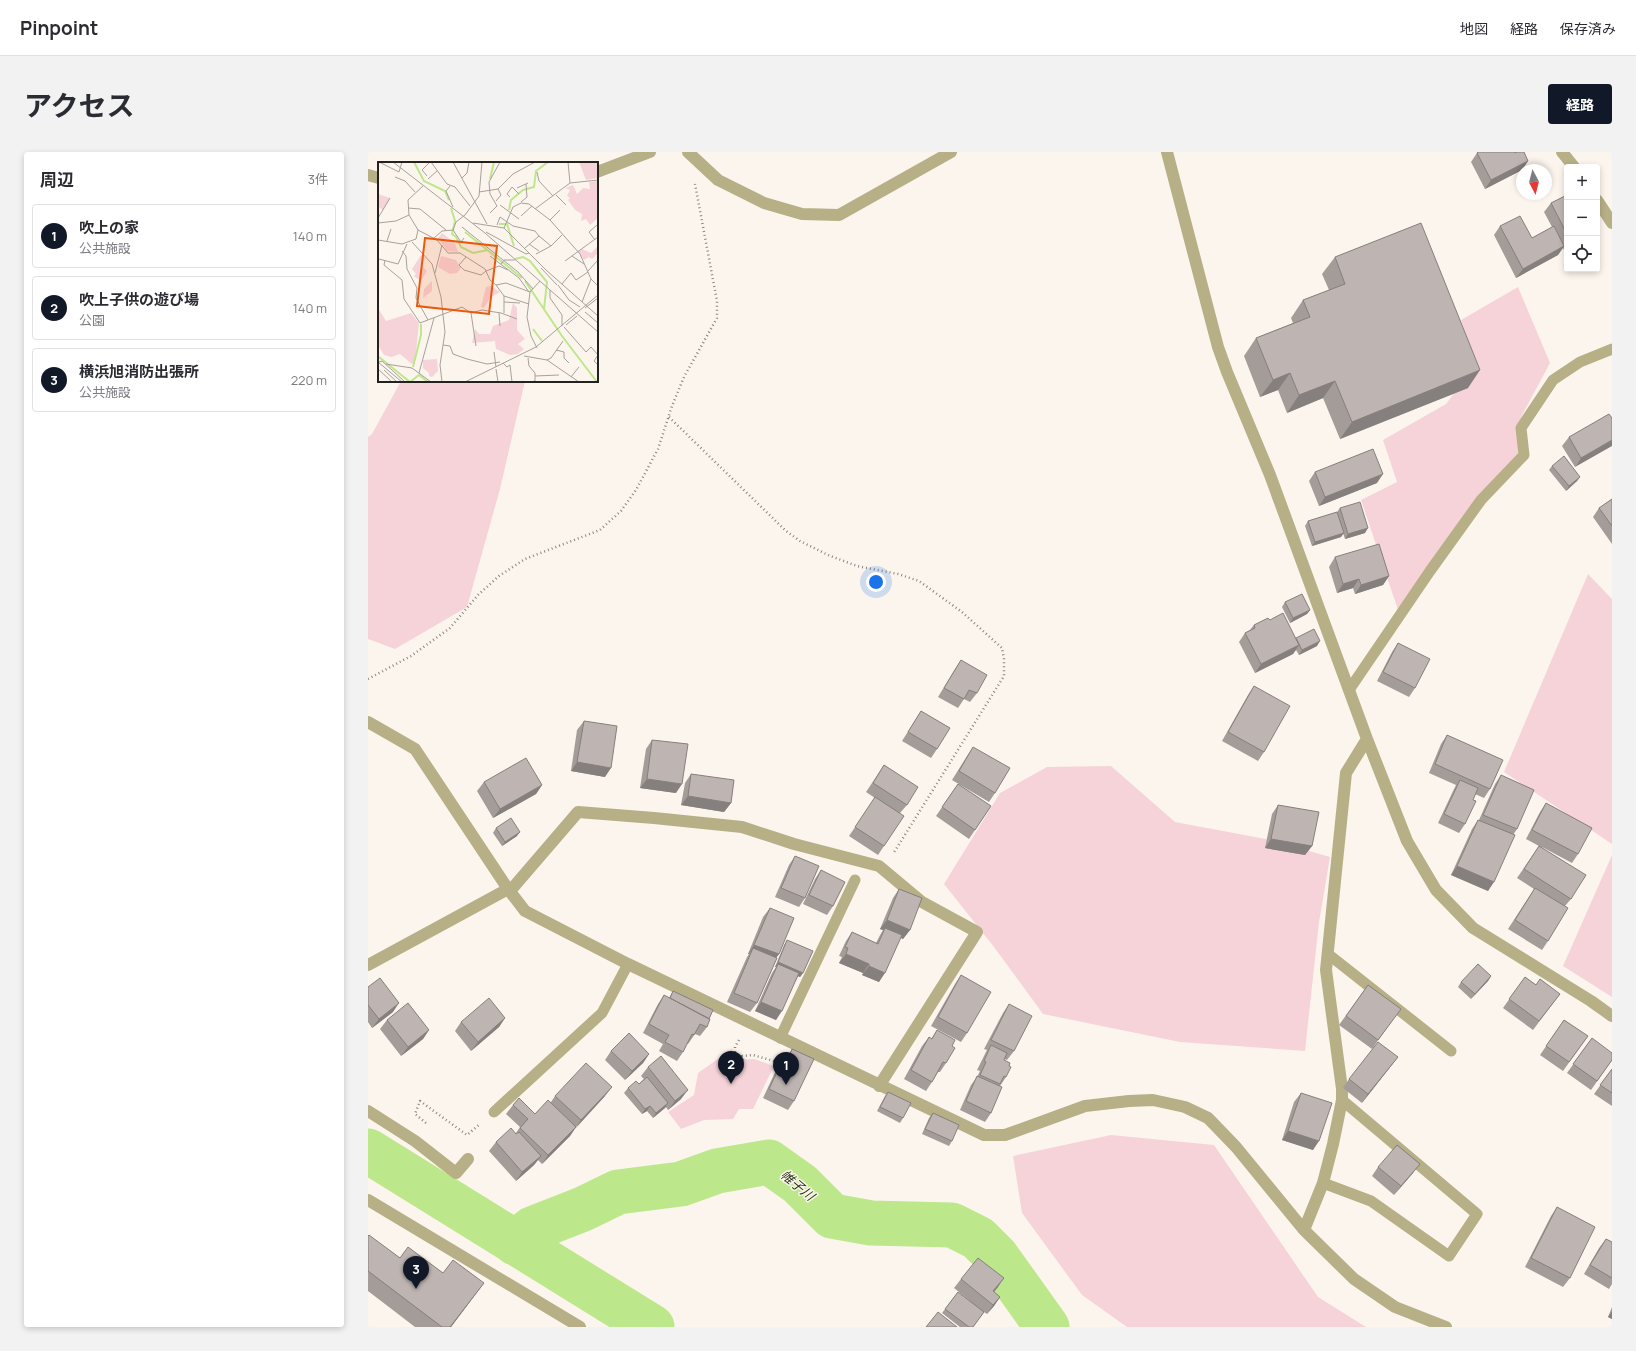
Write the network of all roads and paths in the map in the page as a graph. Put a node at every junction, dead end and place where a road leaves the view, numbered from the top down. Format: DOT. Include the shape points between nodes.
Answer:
graph roads {
  1 [pos="650,152"];
  2 [pos="951,152"];
  3 [pos="1167,152"];
  4 [pos="1562,152"];
  5 [pos="690,154"];
  6 [pos="1572,164"];
  7 [pos="598,172"];
  8 [pos="368,175"];
  9 [pos="378,178"];
  10 [pos="1600,205"];
  11 [pos="1612,223"];
  12 [pos="1612,349"];
  13 [pos="668,417"];
  14 [pos="368,679"];
  15 [pos="1349,690"];
  16 [pos="368,722"];
  17 [pos="1367,738"];
  18 [pos="883,869"];
  19 [pos="855,880"];
  20 [pos="509,890"];
  21 [pos="1328,954"];
  22 [pos="628,964"];
  23 [pos="368,965"];
  24 [pos="1612,1016"];
  25 [pos="780,1038"];
  26 [pos="792,1043"];
  27 [pos="735,1047"];
  28 [pos="1451,1051"];
  29 [pos="735,1060"];
  30 [pos="743,1060"];
  31 [pos="879,1086"];
  32 [pos="1342,1100"];
  33 [pos="368,1111"];
  34 [pos="494,1112"];
  35 [pos="427,1124"];
  36 [pos="468,1159"];
  37 [pos="1323,1183"];
  38 [pos="368,1200"];
  39 [pos="1304,1230"];
  40 [pos="580,1327"];
  41 [pos="1446,1327"];
  1 -- 7 [label="street"];
  2 -- 5 [label="street" via="839,215 802,214 764,203 718,180"];
  3 -- 15 [label="street" via="1218,347 1270,475"];
  4 -- 6 [label="street"];
  5 -- 13 [label="path" via="717,301 717,318 684,377"];
  8 -- 9 [label="street"];
  10 -- 11 [label="street"];
  12 -- 15 [label="lane" via="1580,362 1554,380 1521,428 1524,455 1481,500"];
  13 -- 14 [label="path" via="658,449 636,490 621,511 600,530 525,559 499,576 450,628 411,656"];
  13 -- 18 [label="path" via="786,531 800,541 858,566 919,581 962,612 1002,648 1004,676"];
  15 -- 17 [label="street"];
  16 -- 20 [label="street" via="415,749"];
  17 -- 21 [label="street" via="1346,773"];
  17 -- 24 [label="street" via="1407,841 1436,890 1473,928"];
  18 -- 20 [label="street" via="742,827 578,812"];
  18 -- 31 [label="street" via="922,902 977,932"];
  19 -- 25 [label="lane"];
  20 -- 22 [label="street" via="525,911"];
  20 -- 23 [label="street"];
  21 -- 28 [label="lane"];
  21 -- 32 [label="street" via="1326,970"];
  22 -- 25 [label="street"];
  22 -- 34 [label="lane" via="602,1014"];
  25 -- 26 [label="street"];
  26 -- 30 [label="path" via="781,1064 753,1055 742,1056"];
  26 -- 31 [label="street"];
  27 -- 29 [label="path"];
  31 -- 39 [label="street" via="984,1135 1005,1135 1085,1106 1153,1100 1184,1107 1208,1118 1236,1147"];
  32 -- 37 [label="street"];
  32 -- 37 [label="lane" via="1477,1214 1449,1256 1371,1201"];
  33 -- 36 [label="street" via="415,1141 456,1173"];
  34 -- 35 [label="path" via="467,1135 420,1101 415,1114"];
  37 -- 39 [label="street"];
  38 -- 40 [label="street"];
  39 -- 41 [label="street" via="1354,1279 1395,1307"];
}
